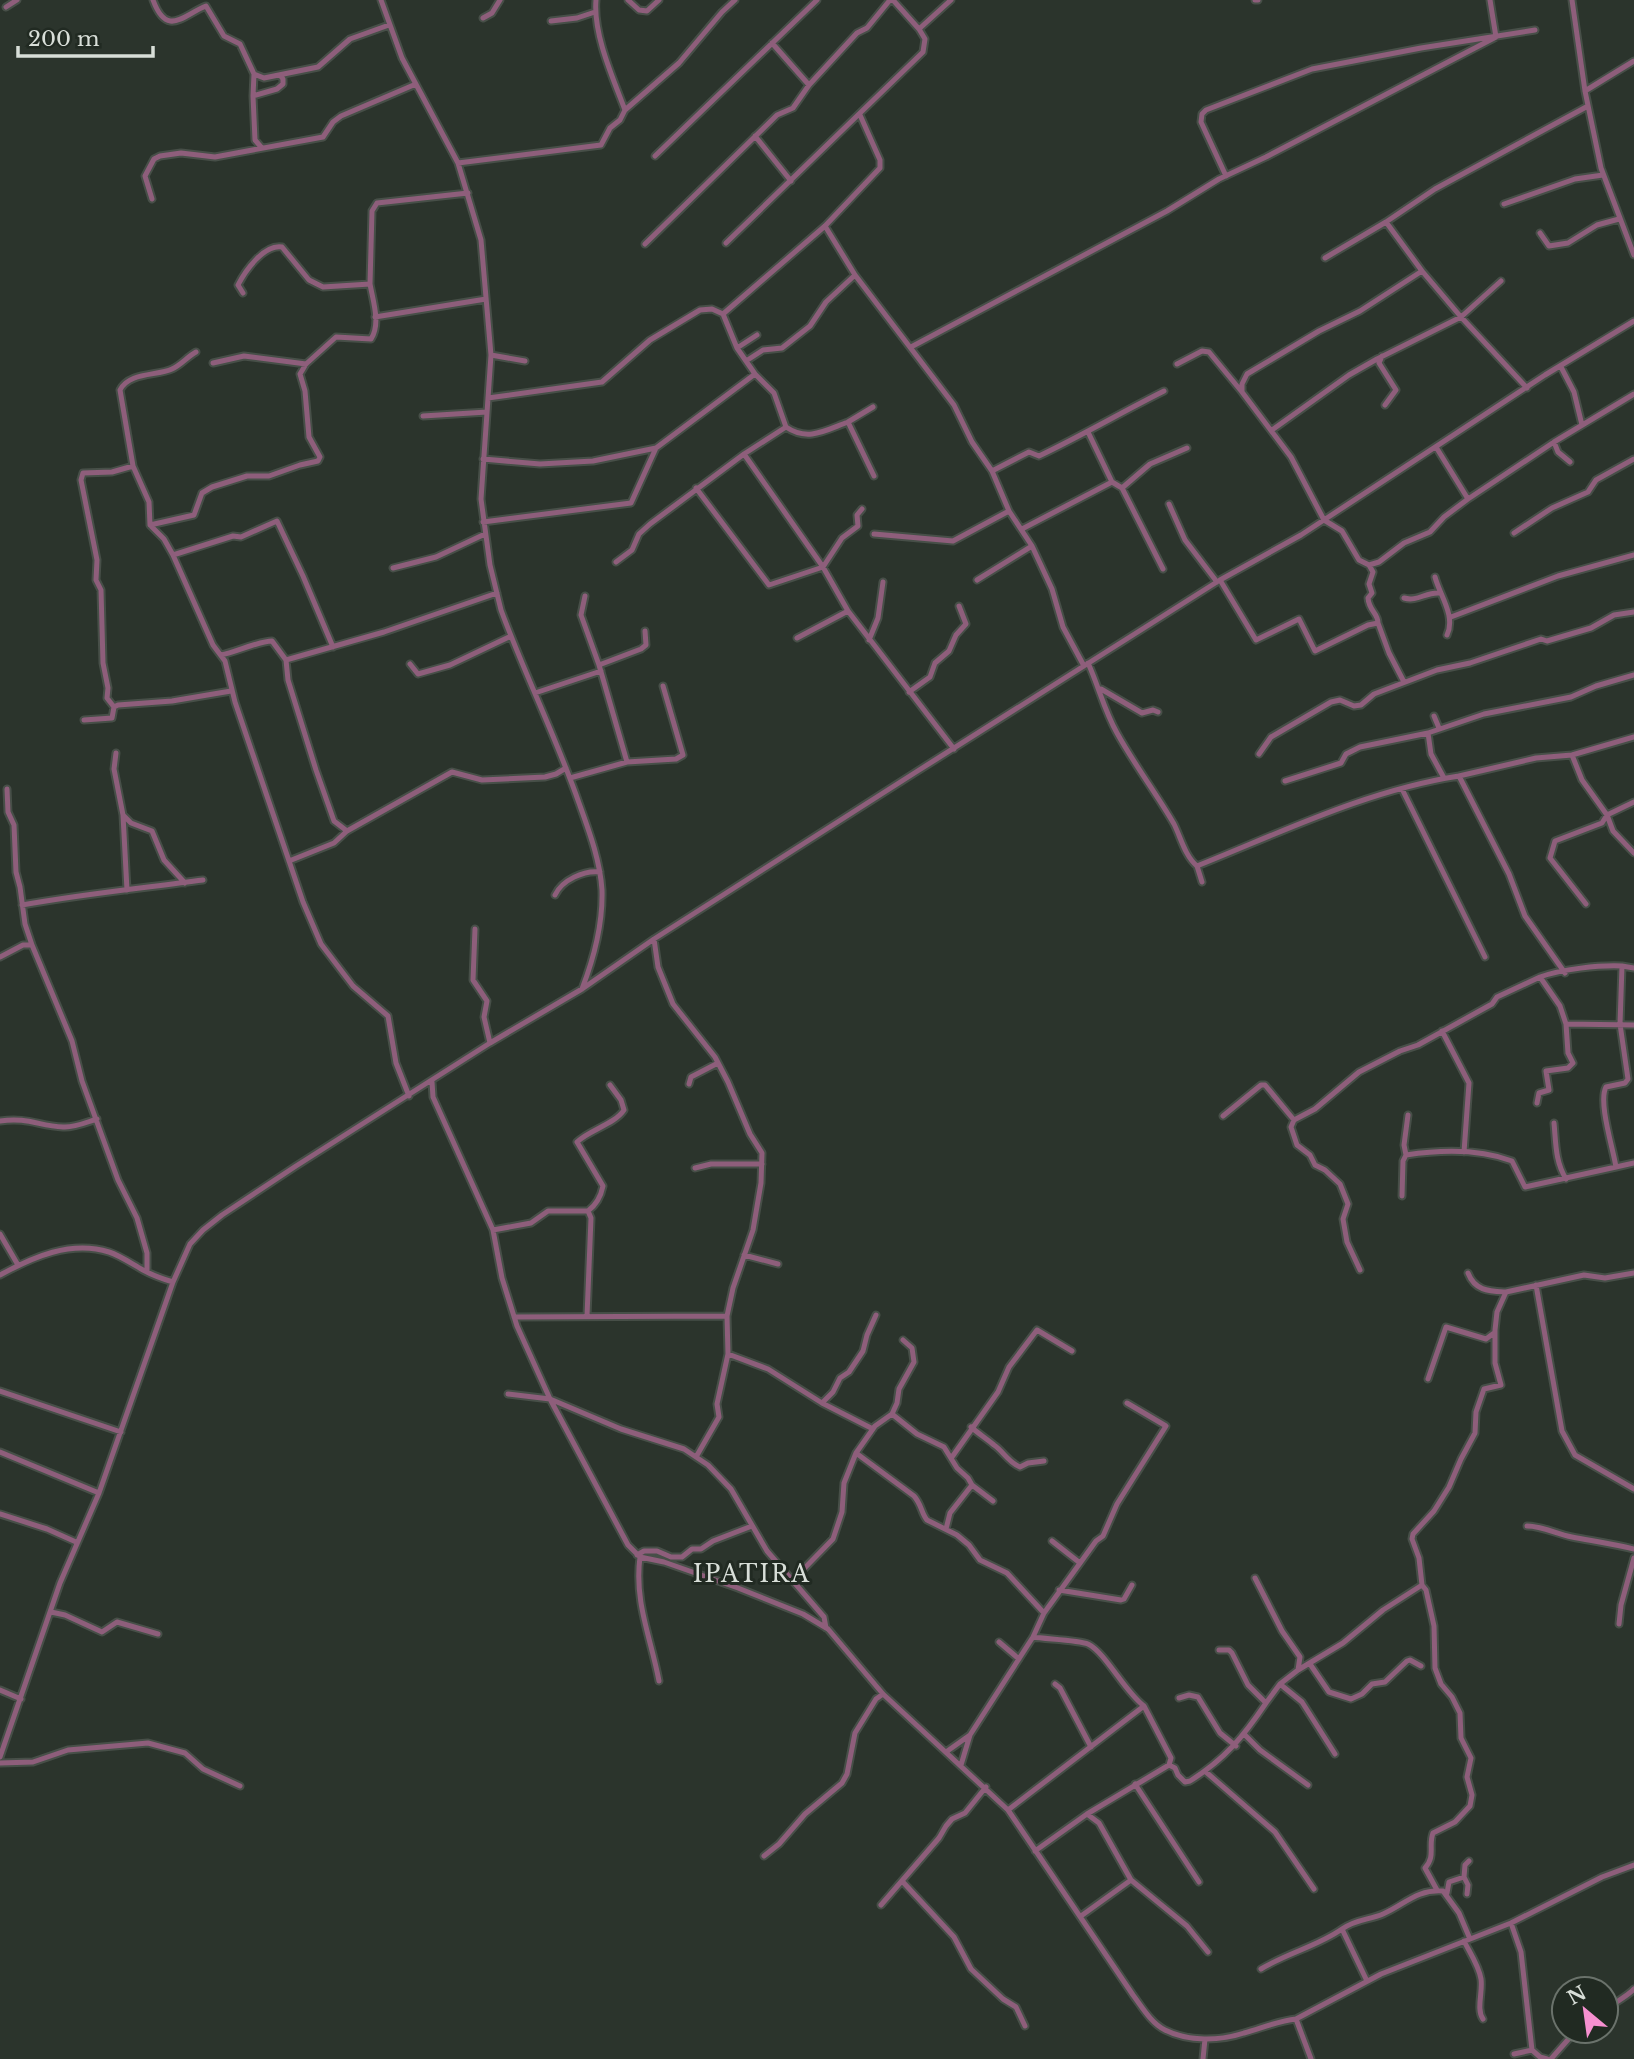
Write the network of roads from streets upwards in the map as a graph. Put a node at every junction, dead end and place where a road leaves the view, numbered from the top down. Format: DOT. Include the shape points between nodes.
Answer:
graph roads {
  1 [pos="18,0"];
  2 [pos="153,0"];
  3 [pos="381,0"];
  4 [pos="500,0"];
  5 [pos="596,0"];
  6 [pos="628,0"];
  7 [pos="659,0"];
  8 [pos="735,0"];
  9 [pos="817,0"];
  10 [pos="891,0"];
  11 [pos="951,0"];
  12 [pos="1490,0"];
  13 [pos="1572,0"];
  14 [pos="204,3"];
  15 [pos="6,7"];
  16 [pos="595,12"];
  17 [pos="483,18"];
  18 [pos="551,21"];
  19 [pos="389,25"];
  20 [pos="919,29"];
  21 [pos="1535,30"];
  22 [pos="1496,37"];
  23 [pos="772,43"];
  24 [pos="1634,61"];
  25 [pos="254,74"];
  26 [pos="280,75"];
  27 [pos="416,84"];
  28 [pos="809,85"];
  29 [pos="1585,91"];
  30 [pos="253,96"];
  31 [pos="1588,106"];
  32 [pos="625,110"];
  33 [pos="860,115"];
  34 [pos="755,136"];
  35 [pos="261,147"];
  36 [pos="655,156"];
  37 [pos="458,163"];
  38 [pos="1603,175"];
  39 [pos="1226,176"];
  40 [pos="791,181"];
  41 [pos="468,193"];
  42 [pos="152,199"];
  43 [pos="1504,204"];
  44 [pos="1619,219"];
  45 [pos="1386,222"];
  46 [pos="825,226"];
  47 [pos="1541,233"];
  48 [pos="726,243"];
  49 [pos="645,244"];
  50 [pos="1633,252"];
  51 [pos="1325,258"];
  52 [pos="1422,271"];
  53 [pos="855,275"];
  54 [pos="1501,281"];
  55 [pos="370,284"];
  56 [pos="243,293"];
  57 [pos="486,299"];
  58 [pos="723,314"];
  59 [pos="375,317"];
  60 [pos="1461,317"];
  61 [pos="1634,321"];
  62 [pos="757,335"];
  63 [pos="911,347"];
  64 [pos="737,348"];
  65 [pos="196,352"];
  66 [pos="491,355"];
  67 [pos="1382,356"];
  68 [pos="525,360"];
  69 [pos="746,361"];
  70 [pos="213,363"];
  71 [pos="306,364"];
  72 [pos="1177,364"];
  73 [pos="1561,367"];
  74 [pos="755,374"];
  75 [pos="1527,388"];
  76 [pos="1164,391"];
  77 [pos="1242,392"];
  78 [pos="1634,394"];
  79 [pos="488,398"];
  80 [pos="1385,405"];
  81 [pos="873,407"];
  82 [pos="487,412"];
  83 [pos="423,416"];
  84 [pos="848,422"];
  85 [pos="1582,425"];
  86 [pos="786,428"];
  87 [pos="1272,429"];
  88 [pos="1088,432"];
  89 [pos="1554,442"];
  90 [pos="1436,447"];
  91 [pos="656,448"];
  92 [pos="1187,448"];
  93 [pos="744,454"];
  94 [pos="483,459"];
  95 [pos="1634,459"];
  96 [pos="1570,462"];
  97 [pos="133,466"];
  98 [pos="992,471"];
  99 [pos="874,476"];
  100 [pos="1112,482"];
  101 [pos="696,488"];
  102 [pos="1122,488"];
  103 [pos="1468,499"];
  104 [pos="1169,504"];
  105 [pos="862,509"];
  106 [pos="1009,511"];
  107 [pos="1324,520"];
  108 [pos="483,522"];
  109 [pos="150,525"];
  110 [pos="1022,528"];
  111 [pos="1514,533"];
  112 [pos="485,534"];
  113 [pos="874,534"];
  114 [pos="1032,546"];
  115 [pos="173,555"];
  116 [pos="1634,555"];
  117 [pos="616,562"];
  118 [pos="1369,565"];
  119 [pos="822,567"];
  120 [pos="393,568"];
  121 [pos="1163,569"];
  122 [pos="1435,577"];
  123 [pos="977,580"];
  124 [pos="1218,581"];
  125 [pos="883,582"];
  126 [pos="497,593"];
  127 [pos="1439,593"];
  128 [pos="585,596"];
  129 [pos="1404,598"];
  130 [pos="959,606"];
  131 [pos="848,611"];
  132 [pos="1634,612"];
  133 [pos="1451,617"];
  134 [pos="1378,623"];
  135 [pos="645,631"];
  136 [pos="1447,635"];
  137 [pos="511,636"];
  138 [pos="797,638"];
  139 [pos="869,640"];
  140 [pos="333,647"];
  141 [pos="221,655"];
  142 [pos="286,660"];
  143 [pos="410,664"];
  144 [pos="1086,665"];
  145 [pos="600,668"];
  146 [pos="1634,676"];
  147 [pos="1404,682"];
  148 [pos="663,686"];
  149 [pos="1101,689"];
  150 [pos="231,691"];
  151 [pos="909,692"];
  152 [pos="535,693"];
  153 [pos="114,707"];
  154 [pos="1158,712"];
  155 [pos="1434,716"];
  156 [pos="84,720"];
  157 [pos="1439,728"];
  158 [pos="1428,733"];
  159 [pos="1634,737"];
  160 [pos="954,749"];
  161 [pos="116,753"];
  162 [pos="1259,754"];
  163 [pos="1572,755"];
  164 [pos="627,762"];
  165 [pos="566,768"];
  166 [pos="1459,776"];
  167 [pos="570,778"];
  168 [pos="1444,778"];
  169 [pos="1285,781"];
  170 [pos="6,789"];
  171 [pos="1402,789"];
  172 [pos="1634,802"];
  173 [pos="123,815"];
  174 [pos="1607,815"];
  175 [pos="347,831"];
  176 [pos="1634,853"];
  177 [pos="289,861"];
  178 [pos="1197,866"];
  179 [pos="600,872"];
  180 [pos="203,880"];
  181 [pos="1202,882"];
  182 [pos="185,883"];
  183 [pos="127,890"];
  184 [pos="555,895"];
  185 [pos="1586,904"];
  186 [pos="22,905"];
  187 [pos="475,929"];
  188 [pos="654,939"];
  189 [pos="32,945"];
  190 [pos="0,957"];
  191 [pos="1485,957"];
  192 [pos="1622,966"];
  193 [pos="1634,968"];
  194 [pos="1565,973"];
  195 [pos="1540,977"];
  196 [pos="582,989"];
  197 [pos="1566,1024"];
  198 [pos="1620,1024"];
  199 [pos="1634,1025"];
  200 [pos="1442,1031"];
  201 [pos="490,1043"];
  202 [pos="718,1063"];
  203 [pos="432,1082"];
  204 [pos="689,1084"];
  205 [pos="610,1085"];
  206 [pos="421,1088"];
  207 [pos="410,1096"];
  208 [pos="433,1097"];
  209 [pos="1537,1103"];
  210 [pos="1408,1115"];
  211 [pos="1223,1116"];
  212 [pos="97,1119"];
  213 [pos="1294,1120"];
  214 [pos="0,1121"];
  215 [pos="1554,1123"];
  216 [pos="1464,1152"];
  217 [pos="1406,1155"];
  218 [pos="1634,1163"];
  219 [pos="762,1164"];
  220 [pos="1616,1167"];
  221 [pos="695,1168"];
  222 [pos="1566,1179"];
  223 [pos="1402,1196"];
  224 [pos="588,1211"];
  225 [pos="493,1230"];
  226 [pos="0,1234"];
  227 [pos="744,1255"];
  228 [pos="778,1264"];
  229 [pos="18,1265"];
  230 [pos="1360,1270"];
  231 [pos="147,1272"];
  232 [pos="1468,1273"];
  233 [pos="1634,1273"];
  234 [pos="0,1275"];
  235 [pos="173,1282"];
  236 [pos="1536,1285"];
  237 [pos="1506,1292"];
  238 [pos="876,1315"];
  239 [pos="587,1316"];
  240 [pos="514,1317"];
  241 [pos="727,1317"];
  242 [pos="1495,1330"];
  243 [pos="903,1340"];
  244 [pos="1072,1351"];
  245 [pos="728,1354"];
  246 [pos="1428,1379"];
  247 [pos="0,1391"];
  248 [pos="508,1394"];
  249 [pos="550,1399"];
  250 [pos="1126,1403"];
  251 [pos="822,1404"];
  252 [pos="892,1414"];
  253 [pos="971,1427"];
  254 [pos="873,1429"];
  255 [pos="121,1432"];
  256 [pos="0,1452"];
  257 [pos="856,1453"];
  258 [pos="696,1457"];
  259 [pos="952,1457"];
  260 [pos="1044,1461"];
  261 [pos="972,1485"];
  262 [pos="1634,1489"];
  263 [pos="99,1493"];
  264 [pos="993,1501"];
  265 [pos="0,1514"];
  266 [pos="751,1526"];
  267 [pos="1527,1527"];
  268 [pos="946,1529"];
  269 [pos="1052,1541"];
  270 [pos="76,1542"];
  271 [pos="1634,1549"];
  272 [pos="639,1556"];
  273 [pos="1634,1558"];
  274 [pos="1080,1563"];
  275 [pos="1255,1578"];
  276 [pos="792,1581"];
  277 [pos="1132,1585"];
  278 [pos="1422,1585"];
  279 [pos="1059,1590"];
  280 [pos="51,1612"];
  281 [pos="1044,1613"];
  282 [pos="1619,1624"];
  283 [pos="826,1625"];
  284 [pos="158,1633"];
  285 [pos="1032,1637"];
  286 [pos="999,1642"];
  287 [pos="1219,1650"];
  288 [pos="1020,1659"];
  289 [pos="1310,1664"];
  290 [pos="1421,1667"];
  291 [pos="1298,1670"];
  292 [pos="659,1681"];
  293 [pos="1055,1684"];
  294 [pos="1280,1684"];
  295 [pos="0,1690"];
  296 [pos="883,1694"];
  297 [pos="1179,1698"];
  298 [pos="21,1699"];
  299 [pos="1266,1703"];
  300 [pos="1144,1706"];
  301 [pos="970,1735"];
  302 [pos="1245,1735"];
  303 [pos="1236,1746"];
  304 [pos="1091,1747"];
  305 [pos="946,1752"];
  306 [pos="1335,1754"];
  307 [pos="0,1757"];
  308 [pos="0,1763"];
  309 [pos="961,1765"];
  310 [pos="1169,1765"];
  311 [pos="1206,1772"];
  312 [pos="1135,1784"];
  313 [pos="1308,1785"];
  314 [pos="240,1786"];
  315 [pos="986,1787"];
  316 [pos="1100,1807"];
  317 [pos="1009,1810"];
  318 [pos="1087,1814"];
  319 [pos="1099,1823"];
  320 [pos="1035,1851"];
  321 [pos="764,1856"];
  322 [pos="1469,1861"];
  323 [pos="1634,1866"];
  324 [pos="1464,1877"];
  325 [pos="1131,1880"];
  326 [pos="902,1881"];
  327 [pos="1199,1882"];
  328 [pos="1314,1889"];
  329 [pos="1437,1890"];
  330 [pos="1447,1894"];
  331 [pos="1467,1894"];
  332 [pos="881,1905"];
  333 [pos="1081,1916"];
  334 [pos="1511,1923"];
  335 [pos="1342,1929"];
  336 [pos="1467,1940"];
  337 [pos="1208,1952"];
  338 [pos="1261,1969"];
  339 [pos="1367,1981"];
  340 [pos="1296,2019"];
  341 [pos="1483,2019"];
  342 [pos="1025,2026"];
  343 [pos="1205,2039"];
  344 [pos="1562,2045"];
  345 [pos="1532,2050"];
  346 [pos="1514,2054"];
  347 [pos="1203,2059"];
  348 [pos="1311,2059"];
  349 [pos="1549,2059"];
  1 -- 15 [label="street"];
  2 -- 14 [label="street" via="159,13 172,22"];
  3 -- 19 [label="street"];
  4 -- 17 [label="street"];
  5 -- 16 [label="street"];
  6 -- 7 [label="street" via="647,11"];
  8 -- 32 [label="street" via="679,62"];
  9 -- 23 [label="street"];
  10 -- 20 [label="street"];
  10 -- 28 [label="street"];
  11 -- 20 [label="street"];
  12 -- 22 [label="street"];
  13 -- 29 [label="street"];
  14 -- 25 [label="street" via="224,36 240,44"];
  16 -- 18 [label="street"];
  16 -- 32 [label="street"];
  19 -- 26 [label="street" via="350,39 318,66"];
  19 -- 27 [label="street"];
  20 -- 33 [label="street" via="925,39 923,52"];
  21 -- 22 [label="street"];
  22 -- 39 [label="street"];
  22 -- 39 [label="street" via="1312,69 1206,110 1201,121"];
  23 -- 28 [label="street"];
  23 -- 36 [label="street"];
  24 -- 29 [label="street"];
  25 -- 26 [label="street" via="264,78"];
  25 -- 30 [label="street"];
  26 -- 30 [label="street" via="283,84 277,89"];
  27 -- 35 [label="street" via="341,116 323,137"];
  27 -- 37 [label="street"];
  28 -- 34 [label="street" via="793,108 777,115"];
  29 -- 31 [label="street"];
  30 -- 35 [label="street" via="255,140"];
  31 -- 38 [label="street"];
  31 -- 45 [label="street" via="1435,189"];
  32 -- 37 [label="street" via="601,145"];
  33 -- 40 [label="street"];
  33 -- 46 [label="street" via="880,168"];
  34 -- 40 [label="street"];
  34 -- 49 [label="street"];
  35 -- 42 [label="street" via="215,157 181,153 154,159 145,176"];
  37 -- 41 [label="street"];
  38 -- 43 [label="street" via="1575,179"];
  38 -- 44 [label="street"];
  39 -- 63 [label="street"];
  40 -- 48 [label="street"];
  41 -- 55 [label="street" via="377,203 372,211"];
  41 -- 57 [label="street" via="481,240"];
  44 -- 47 [label="street" via="1597,225 1568,243 1549,246"];
  44 -- 50 [label="street"];
  45 -- 51 [label="street"];
  45 -- 52 [label="street"];
  46 -- 53 [label="street"];
  46 -- 58 [label="street"];
  52 -- 60 [label="street"];
  52 -- 77 [label="street" via="1247,374"];
  53 -- 63 [label="street"];
  53 -- 69 [label="street" via="826,302 810,326 782,348 764,349"];
  54 -- 60 [label="street"];
  55 -- 56 [label="street" via="323,287 309,280 277,246 268,249 243,276 238,285"];
  55 -- 59 [label="street"];
  57 -- 59 [label="street"];
  57 -- 66 [label="street"];
  58 -- 64 [label="street"];
  58 -- 79 [label="street" via="700,310 650,340 602,382"];
  59 -- 71 [label="street" via="371,339 335,337"];
  60 -- 67 [label="street"];
  60 -- 75 [label="street"];
  61 -- 73 [label="street"];
  62 -- 64 [label="street"];
  63 -- 98 [label="street" via="954,405"];
  64 -- 69 [label="street"];
  65 -- 97 [label="street" via="170,370 122,385"];
  66 -- 68 [label="street"];
  66 -- 79 [label="street"];
  67 -- 80 [label="street" via="1378,363 1396,390"];
  67 -- 87 [label="street"];
  69 -- 74 [label="street"];
  70 -- 71 [label="street" via="244,356"];
  71 -- 109 [label="street" via="300,374 309,438 320,459 212,487 202,493 194,515"];
  72 -- 77 [label="street" via="1209,352"];
  73 -- 75 [label="street"];
  73 -- 85 [label="street" via="1574,392"];
  74 -- 86 [label="street" via="774,393"];
  74 -- 91 [label="street"];
  75 -- 90 [label="street"];
  76 -- 88 [label="street"];
  77 -- 87 [label="street"];
  78 -- 85 [label="street"];
  79 -- 82 [label="street"];
  81 -- 84 [label="street"];
  82 -- 83 [label="street"];
  82 -- 94 [label="street"];
  84 -- 86 [label="street" via="811,435"];
  84 -- 99 [label="street"];
  85 -- 89 [label="street"];
  86 -- 93 [label="street"];
  87 -- 107 [label="street"];
  88 -- 98 [label="street" via="1039,456 1029,452"];
  88 -- 100 [label="street"];
  89 -- 96 [label="street"];
  89 -- 103 [label="street"];
  90 -- 103 [label="street"];
  90 -- 107 [label="street"];
  91 -- 94 [label="street" via="593,461 540,464"];
  91 -- 108 [label="street" via="631,502"];
  92 -- 102 [label="street" via="1150,464"];
  93 -- 101 [label="street"];
  93 -- 119 [label="street"];
  94 -- 108 [label="street"];
  95 -- 111 [label="street" via="1596,480 1588,492"];
  97 -- 109 [label="street" via="149,502"];
  97 -- 153 [label="street" via="83,474 81,480 101,590 107,698"];
  98 -- 106 [label="street"];
  100 -- 102 [label="street"];
  100 -- 110 [label="street"];
  101 -- 117 [label="street" via="639,534 632,550"];
  101 -- 119 [label="street" via="769,585"];
  102 -- 121 [label="street"];
  103 -- 118 [label="street" via="1430,531"];
  104 -- 124 [label="street" via="1185,540"];
  105 -- 119 [label="street" via="858,526 842,538"];
  106 -- 110 [label="street"];
  106 -- 113 [label="street" via="953,541"];
  107 -- 118 [label="street" via="1342,531 1359,560"];
  107 -- 124 [label="street"];
  108 -- 112 [label="street"];
  109 -- 115 [label="street"];
  110 -- 114 [label="street"];
  112 -- 120 [label="street" via="436,556"];
  112 -- 126 [label="street"];
  114 -- 123 [label="street"];
  114 -- 144 [label="street" via="1063,627"];
  115 -- 140 [label="street" via="242,537 277,521"];
  115 -- 141 [label="street"];
  116 -- 133 [label="street" via="1558,576"];
  118 -- 134 [label="street" via="1373,572 1368,608"];
  119 -- 131 [label="street"];
  122 -- 127 [label="street"];
  124 -- 134 [label="street" via="1256,640 1299,619 1315,651"];
  124 -- 144 [label="street"];
  125 -- 139 [label="street" via="878,618"];
  126 -- 137 [label="street"];
  126 -- 140 [label="street"];
  127 -- 129 [label="street"];
  127 -- 133 [label="street"];
  128 -- 145 [label="street" via="581,615"];
  130 -- 151 [label="street" via="966,624 930,677"];
  131 -- 138 [label="street"];
  131 -- 139 [label="street"];
  132 -- 147 [label="street"];
  133 -- 136 [label="street"];
  134 -- 147 [label="street"];
  135 -- 145 [label="street" via="646,645"];
  137 -- 143 [label="street" via="450,665 418,674"];
  137 -- 152 [label="street"];
  139 -- 151 [label="street"];
  140 -- 142 [label="street"];
  141 -- 142 [label="street" via="272,641"];
  141 -- 150 [label="street"];
  142 -- 175 [label="street" via="288,680 334,821"];
  144 -- 149 [label="street"];
  144 -- 160 [label="street"];
  145 -- 152 [label="street"];
  145 -- 164 [label="street"];
  146 -- 157 [label="street" via="1571,697"];
  147 -- 162 [label="street" via="1374,694 1361,705 1331,702 1271,737"];
  148 -- 164 [label="street" via="683,755"];
  149 -- 154 [label="street" via="1142,713"];
  149 -- 178 [label="street" via="1117,733"];
  150 -- 153 [label="street"];
  150 -- 177 [label="street"];
  151 -- 160 [label="street"];
  152 -- 165 [label="street"];
  153 -- 156 [label="street" via="113,718"];
  155 -- 157 [label="street"];
  157 -- 158 [label="street"];
  158 -- 168 [label="street" via="1431,754"];
  158 -- 169 [label="street" via="1360,747 1346,754 1341,763"];
  159 -- 163 [label="street"];
  160 -- 188 [label="street"];
  161 -- 173 [label="street" via="114,769"];
  163 -- 166 [label="street" via="1536,758"];
  163 -- 174 [label="street" via="1582,780"];
  164 -- 167 [label="street"];
  165 -- 167 [label="street"];
  165 -- 175 [label="street" via="545,777 482,779 452,772"];
  166 -- 168 [label="street"];
  166 -- 194 [label="street" via="1525,916"];
  167 -- 179 [label="street"];
  168 -- 171 [label="street"];
  170 -- 186 [label="street"];
  171 -- 178 [label="street"];
  171 -- 191 [label="street"];
  172 -- 174 [label="street"];
  173 -- 182 [label="street" via="152,831 164,860"];
  173 -- 183 [label="street"];
  174 -- 176 [label="street" via="1613,831"];
  174 -- 185 [label="street" via="1602,822 1555,841 1550,858"];
  175 -- 177 [label="street" via="334,843"];
  177 -- 207 [label="street" via="321,944 353,986 388,1016 396,1063"];
  178 -- 181 [label="street"];
  179 -- 184 [label="street" via="574,878"];
  179 -- 196 [label="street" via="597,940"];
  180 -- 182 [label="street"];
  182 -- 183 [label="street"];
  183 -- 186 [label="street"];
  186 -- 189 [label="street"];
  187 -- 201 [label="street" via="473,980 487,1001 484,1017"];
  188 -- 196 [label="street"];
  188 -- 202 [label="street" via="658,967 673,1004"];
  189 -- 190 [label="street"];
  189 -- 212 [label="street" via="63,1016"];
  192 -- 193 [label="street"];
  192 -- 194 [label="street"];
  192 -- 198 [label="street"];
  194 -- 195 [label="street"];
  195 -- 197 [label="street"];
  195 -- 200 [label="street"];
  196 -- 201 [label="street"];
  197 -- 198 [label="street"];
  197 -- 209 [label="street" via="1572,1066 1546,1071 1549,1090 1539,1093"];
  198 -- 199 [label="street"];
  198 -- 220 [label="street" via="1628,1079 1604,1091"];
  200 -- 213 [label="street" via="1359,1072 1315,1109"];
  200 -- 216 [label="street" via="1469,1083"];
  201 -- 203 [label="street"];
  202 -- 204 [label="street" via="691,1077"];
  202 -- 219 [label="street" via="762,1153"];
  203 -- 206 [label="street"];
  203 -- 208 [label="street"];
  205 -- 224 [label="street" via="624,1110 577,1142 603,1186"];
  206 -- 207 [label="street"];
  206 -- 208 [label="street"];
  207 -- 235 [label="street" via="222,1215 190,1244"];
  208 -- 225 [label="street"];
  210 -- 217 [label="street"];
  211 -- 213 [label="street" via="1265,1085"];
  212 -- 214 [label="street" via="70,1127 25,1119"];
  212 -- 231 [label="street" via="137,1218"];
  213 -- 230 [label="street" via="1291,1127 1297,1145 1340,1184 1348,1204 1343,1219 1347,1242"];
  215 -- 222 [label="street" via="1560,1170"];
  216 -- 217 [label="street"];
  216 -- 222 [label="street" via="1512,1161 1525,1187"];
  217 -- 223 [label="street"];
  218 -- 220 [label="street"];
  219 -- 221 [label="street"];
  219 -- 227 [label="street" via="753,1230"];
  220 -- 222 [label="street"];
  224 -- 225 [label="street" via="548,1211 531,1223"];
  224 -- 239 [label="street" via="592,1218"];
  225 -- 240 [label="street"];
  226 -- 229 [label="street"];
  227 -- 228 [label="street"];
  227 -- 241 [label="street"];
  229 -- 231 [label="street" via="68,1248 88,1248 111,1253"];
  229 -- 234 [label="street"];
  231 -- 235 [label="street"];
  232 -- 237 [label="street" via="1485,1291"];
  233 -- 236 [label="street" via="1605,1278 1584,1275"];
  235 -- 255 [label="street"];
  236 -- 237 [label="street"];
  236 -- 262 [label="street" via="1562,1431 1575,1455"];
  237 -- 242 [label="street"];
  238 -- 251 [label="street" via="863,1352"];
  239 -- 240 [label="street"];
  239 -- 241 [label="street"];
  240 -- 249 [label="street"];
  241 -- 245 [label="street"];
  242 -- 246 [label="street" via="1486,1339 1446,1327"];
  242 -- 278 [label="street" via="1495,1363 1501,1385 1483,1389 1475,1433 1449,1487 1413,1534"];
  243 -- 252 [label="street" via="912,1348 914,1362"];
  244 -- 253 [label="street" via="1037,1330"];
  245 -- 251 [label="street" via="768,1370"];
  245 -- 258 [label="street" via="717,1404 719,1417"];
  247 -- 255 [label="street"];
  248 -- 249 [label="street"];
  249 -- 258 [label="street"];
  249 -- 272 [label="street" via="620,1532"];
  250 -- 274 [label="street" via="1166,1426 1117,1504 1103,1536"];
  251 -- 254 [label="street"];
  252 -- 254 [label="street"];
  252 -- 259 [label="street"];
  253 -- 259 [label="street"];
  253 -- 260 [label="street" via="1012,1464 1020,1467"];
  254 -- 257 [label="street"];
  255 -- 263 [label="street"];
  256 -- 263 [label="street"];
  257 -- 268 [label="street" via="915,1496 927,1520"];
  257 -- 276 [label="street" via="844,1483 842,1512 833,1539"];
  258 -- 266 [label="street" via="726,1483"];
  259 -- 261 [label="street"];
  261 -- 264 [label="street"];
  261 -- 268 [label="street" via="950,1513"];
  263 -- 270 [label="street"];
  265 -- 270 [label="street"];
  266 -- 272 [label="street" via="682,1557 657,1550"];
  266 -- 276 [label="street"];
  267 -- 271 [label="street"];
  268 -- 281 [label="street" via="970,1545 980,1560 1007,1573"];
  269 -- 274 [label="street"];
  270 -- 280 [label="street"];
  272 -- 283 [label="street" via="738,1588"];
  272 -- 292 [label="street" via="640,1604"];
  273 -- 282 [label="street"];
  274 -- 279 [label="street"];
  275 -- 291 [label="street" via="1300,1657"];
  276 -- 283 [label="street"];
  277 -- 279 [label="street" via="1121,1600"];
  278 -- 289 [label="street"];
  278 -- 329 [label="street" via="1434,1626 1435,1668 1460,1713 1461,1738 1471,1758 1467,1777 1470,1806 1430,1840 1432,1856 1425,1868"];
  279 -- 281 [label="street"];
  280 -- 284 [label="street" via="102,1632 117,1622"];
  280 -- 298 [label="street"];
  281 -- 285 [label="street"];
  283 -- 296 [label="street"];
  285 -- 288 [label="street"];
  285 -- 300 [label="street" via="1088,1644"];
  286 -- 288 [label="street"];
  287 -- 299 [label="street" via="1232,1653 1248,1685"];
  288 -- 301 [label="street"];
  289 -- 290 [label="street" via="1329,1692 1351,1699 1372,1684 1385,1682 1406,1661"];
  289 -- 291 [label="street"];
  291 -- 294 [label="street"];
  293 -- 304 [label="street"];
  294 -- 299 [label="street"];
  294 -- 306 [label="street" via="1302,1702"];
  295 -- 298 [label="street"];
  296 -- 305 [label="street"];
  296 -- 321 [label="street" via="855,1733 842,1783"];
  297 -- 303 [label="street" via="1198,1698 1220,1732"];
  298 -- 307 [label="street"];
  299 -- 302 [label="street"];
  300 -- 304 [label="street"];
  300 -- 310 [label="street" via="1171,1758"];
  301 -- 305 [label="street"];
  301 -- 309 [label="street"];
  302 -- 303 [label="street"];
  302 -- 313 [label="street"];
  303 -- 311 [label="street"];
  304 -- 317 [label="street"];
  305 -- 309 [label="street"];
  308 -- 314 [label="street" via="33,1762 79,1749 148,1744 185,1753 203,1769"];
  309 -- 315 [label="street"];
  310 -- 311 [label="street" via="1185,1782"];
  310 -- 312 [label="street"];
  311 -- 328 [label="street" via="1275,1832"];
  312 -- 316 [label="street"];
  312 -- 327 [label="street"];
  315 -- 317 [label="street"];
  315 -- 326 [label="street" via="965,1813 952,1819"];
  316 -- 318 [label="street"];
  316 -- 319 [label="street"];
  317 -- 320 [label="street"];
  318 -- 319 [label="street"];
  318 -- 320 [label="street"];
  319 -- 325 [label="street"];
  320 -- 333 [label="street"];
  322 -- 324 [label="street"];
  323 -- 334 [label="street"];
  324 -- 330 [label="street" via="1449,1882"];
  324 -- 331 [label="street"];
  325 -- 333 [label="street"];
  325 -- 337 [label="street" via="1187,1926"];
  326 -- 332 [label="street"];
  326 -- 342 [label="street" via="954,1937 971,1969 1016,2007"];
  329 -- 330 [label="street"];
  329 -- 335 [label="street" via="1409,1897 1401,1906"];
  330 -- 336 [label="street"];
  333 -- 343 [label="street" via="1151,2019 1164,2030"];
  334 -- 336 [label="street"];
  334 -- 345 [label="street" via="1521,1952"];
  335 -- 338 [label="street"];
  335 -- 339 [label="street"];
  336 -- 339 [label="street"];
  336 -- 341 [label="street" via="1481,1977 1479,2013"];
  339 -- 340 [label="street"];
  340 -- 343 [label="street"];
  340 -- 348 [label="street"];
  343 -- 347 [label="street"];
  344 -- 349 [label="street"];
  345 -- 346 [label="street"];
  345 -- 349 [label="street"];
}
